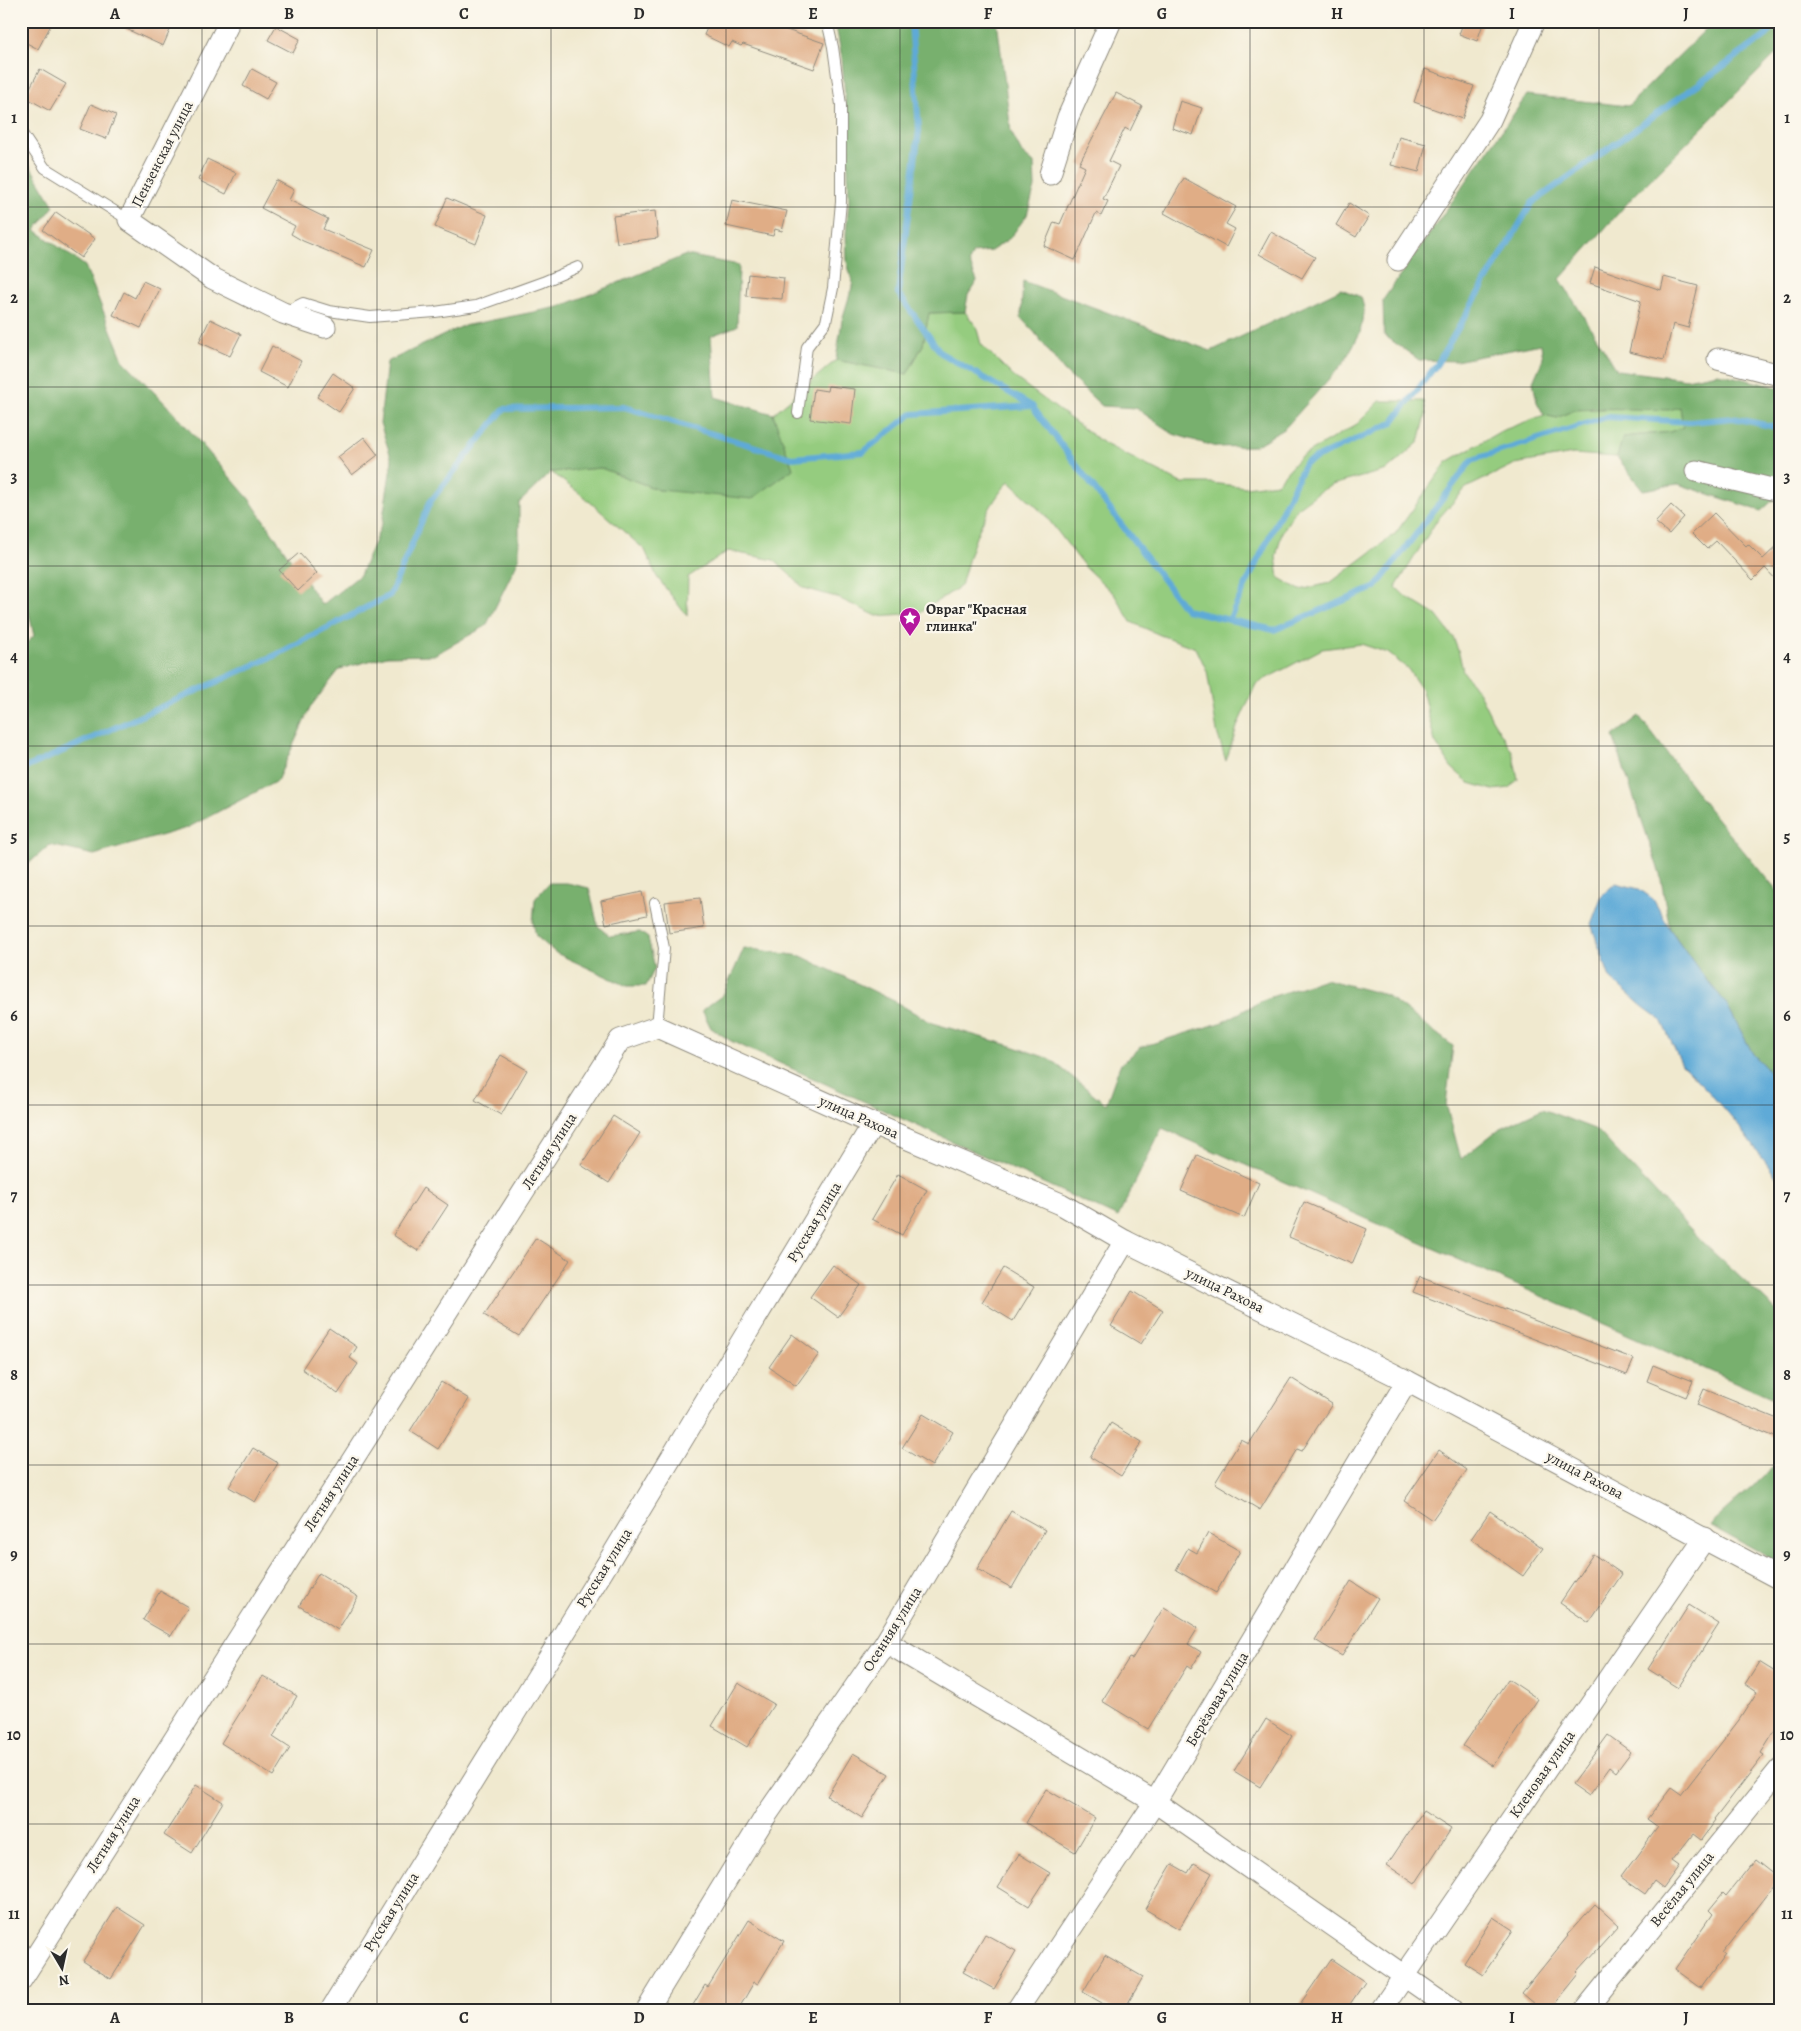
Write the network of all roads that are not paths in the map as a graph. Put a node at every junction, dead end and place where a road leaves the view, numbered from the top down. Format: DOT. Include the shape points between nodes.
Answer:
graph roads {
  1 [pos="227,21"];
  2 [pos="827,21"];
  3 [pos="1111,21"];
  4 [pos="1534,21"];
  5 [pos="21,132"];
  6 [pos="1050,174"];
  7 [pos="129,220"];
  8 [pos="1398,260"];
  9 [pos="578,267"];
  10 [pos="283,313"];
  11 [pos="325,327"];
  12 [pos="1718,359"];
  13 [pos="1780,375"];
  14 [pos="798,413"];
  15 [pos="1696,471"];
  16 [pos="1780,491"];
  17 [pos="655,903"];
  18 [pos="657,1027"];
  19 [pos="873,1124"];
  20 [pos="1125,1241"];
  21 [pos="1407,1381"];
  22 [pos="1705,1538"];
  23 [pos="1780,1579"];
  24 [pos="886,1642"];
  25 [pos="1780,1769"];
  26 [pos="1155,1802"];
  27 [pos="1403,1976"];
  28 [pos="21,1980"];
  29 [pos="331,2010"];
  30 [pos="647,2010"];
  31 [pos="1017,2010"];
  32 [pos="1381,2010"];
  33 [pos="1453,2010"];
  34 [pos="1585,2010"];
  1 -- 7 [label="street, Пензенская улица" via="227,27"];
  2 -- 14 [label="lane" via="834,47 841,106 841,202 832,297 826,322 807,347"];
  3 -- 6 [label="street" via="1068,117"];
  4 -- 8 [label="street" via="1490,120"];
  5 -- 7 [label="lane" via="45,168"];
  7 -- 10 [label="street, Пензенская улица" via="212,278"];
  9 -- 10 [label="lane" via="476,306 370,317 329,311 303,303"];
  10 -- 11 [label="street, Пензенская улица"];
  12 -- 13 [label="street"];
  15 -- 16 [label="street"];
  17 -- 18 [label="lane" via="664,948"];
  18 -- 19 [label="street, улица Рахова"];
  18 -- 28 [label="street, Летняя улица" via="620,1040"];
  19 -- 20 [label="street, улица Рахова" via="1061,1204"];
  19 -- 29 [label="street, Русская улица" via="604,1569"];
  20 -- 21 [label="street, улица Рахова"];
  20 -- 24 [label="street, Осенняя улица"];
  21 -- 22 [label="street, улица Рахова"];
  21 -- 26 [label="street, Берёзовая улица"];
  22 -- 23 [label="street, улица Рахова"];
  22 -- 27 [label="street, Кленовая улица"];
  24 -- 26 [label="street"];
  24 -- 30 [label="street, Осенняя улица" via="765,1818"];
  25 -- 34 [label="street, Весёлая улица"];
  26 -- 27 [label="street"];
  26 -- 31 [label="street, Берёзовая улица"];
  27 -- 32 [label="street, Кленовая улица"];
  27 -- 33 [label="street"];
}
